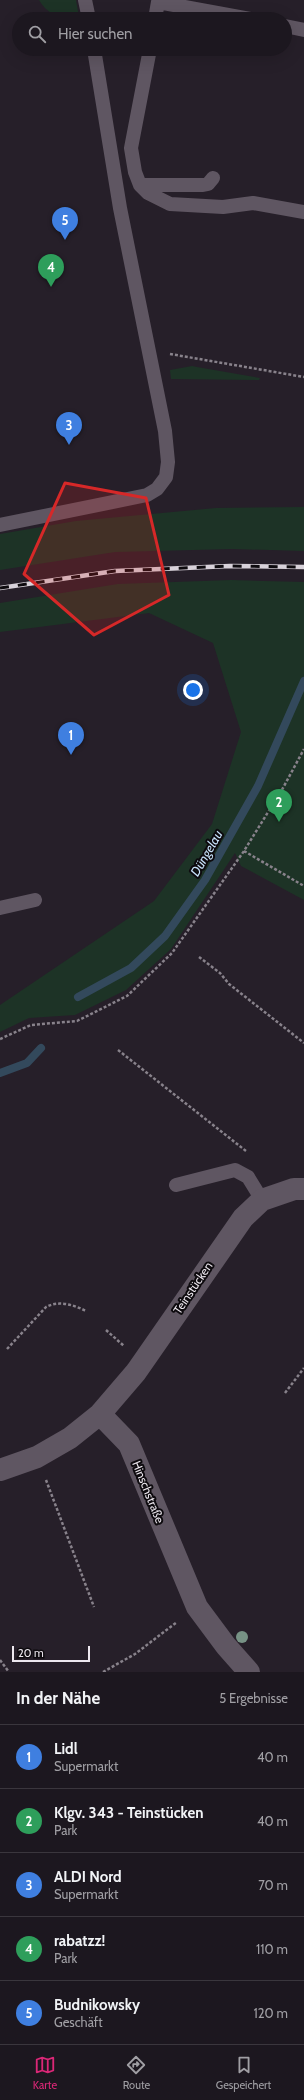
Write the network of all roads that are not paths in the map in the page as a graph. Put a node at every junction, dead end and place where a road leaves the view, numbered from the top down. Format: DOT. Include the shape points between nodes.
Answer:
graph roads {
  1 [pos="85,0"];
  2 [pos="209,5"];
  3 [pos="88,12"];
  4 [pos="156,12"];
  5 [pos="230,12"];
  6 [pos="292,27"];
  7 [pos="304,30"];
  8 [pos="95,56"];
  9 [pos="149,56"];
  10 [pos="213,178"];
  11 [pos="140,185"];
  12 [pos="304,212"];
  13 [pos="0,525"];
  14 [pos="35,900"];
  15 [pos="0,908"];
  16 [pos="176,1185"];
  17 [pos="304,1189"];
  18 [pos="262,1200"];
  19 [pos="100,1414"];
  20 [pos="0,1470"];
  21 [pos="249,1672"];
  1 -- 3 [label="lane"];
  2 -- 4 [label="lane" via="158,2"];
  2 -- 5 [label="lane"];
  6 -- 7 [label="lane"];
  8 -- 13 [label="lane" via="126,239 165,431 168,472 164,482 147,495"];
  9 -- 11 [label="lane" via="131,148"];
  10 -- 11 [label="lane" via="208,184 203,185"];
  11 -- 12 [label="lane" via="148,193 170,204 223,207 253,203"];
  14 -- 15 [label="lane"];
  16 -- 18 [label="lane" via="235,1170 248,1177"];
  17 -- 18 [label="street, Teinstücken" via="294,1189"];
  18 -- 19 [label="street, Teinstücken" via="243,1218 136,1372"];
  19 -- 20 [label="street" via="70,1438 37,1457"];
  19 -- 21 [label="street, Hinschstraße" via="129,1444 197,1607"];
}
